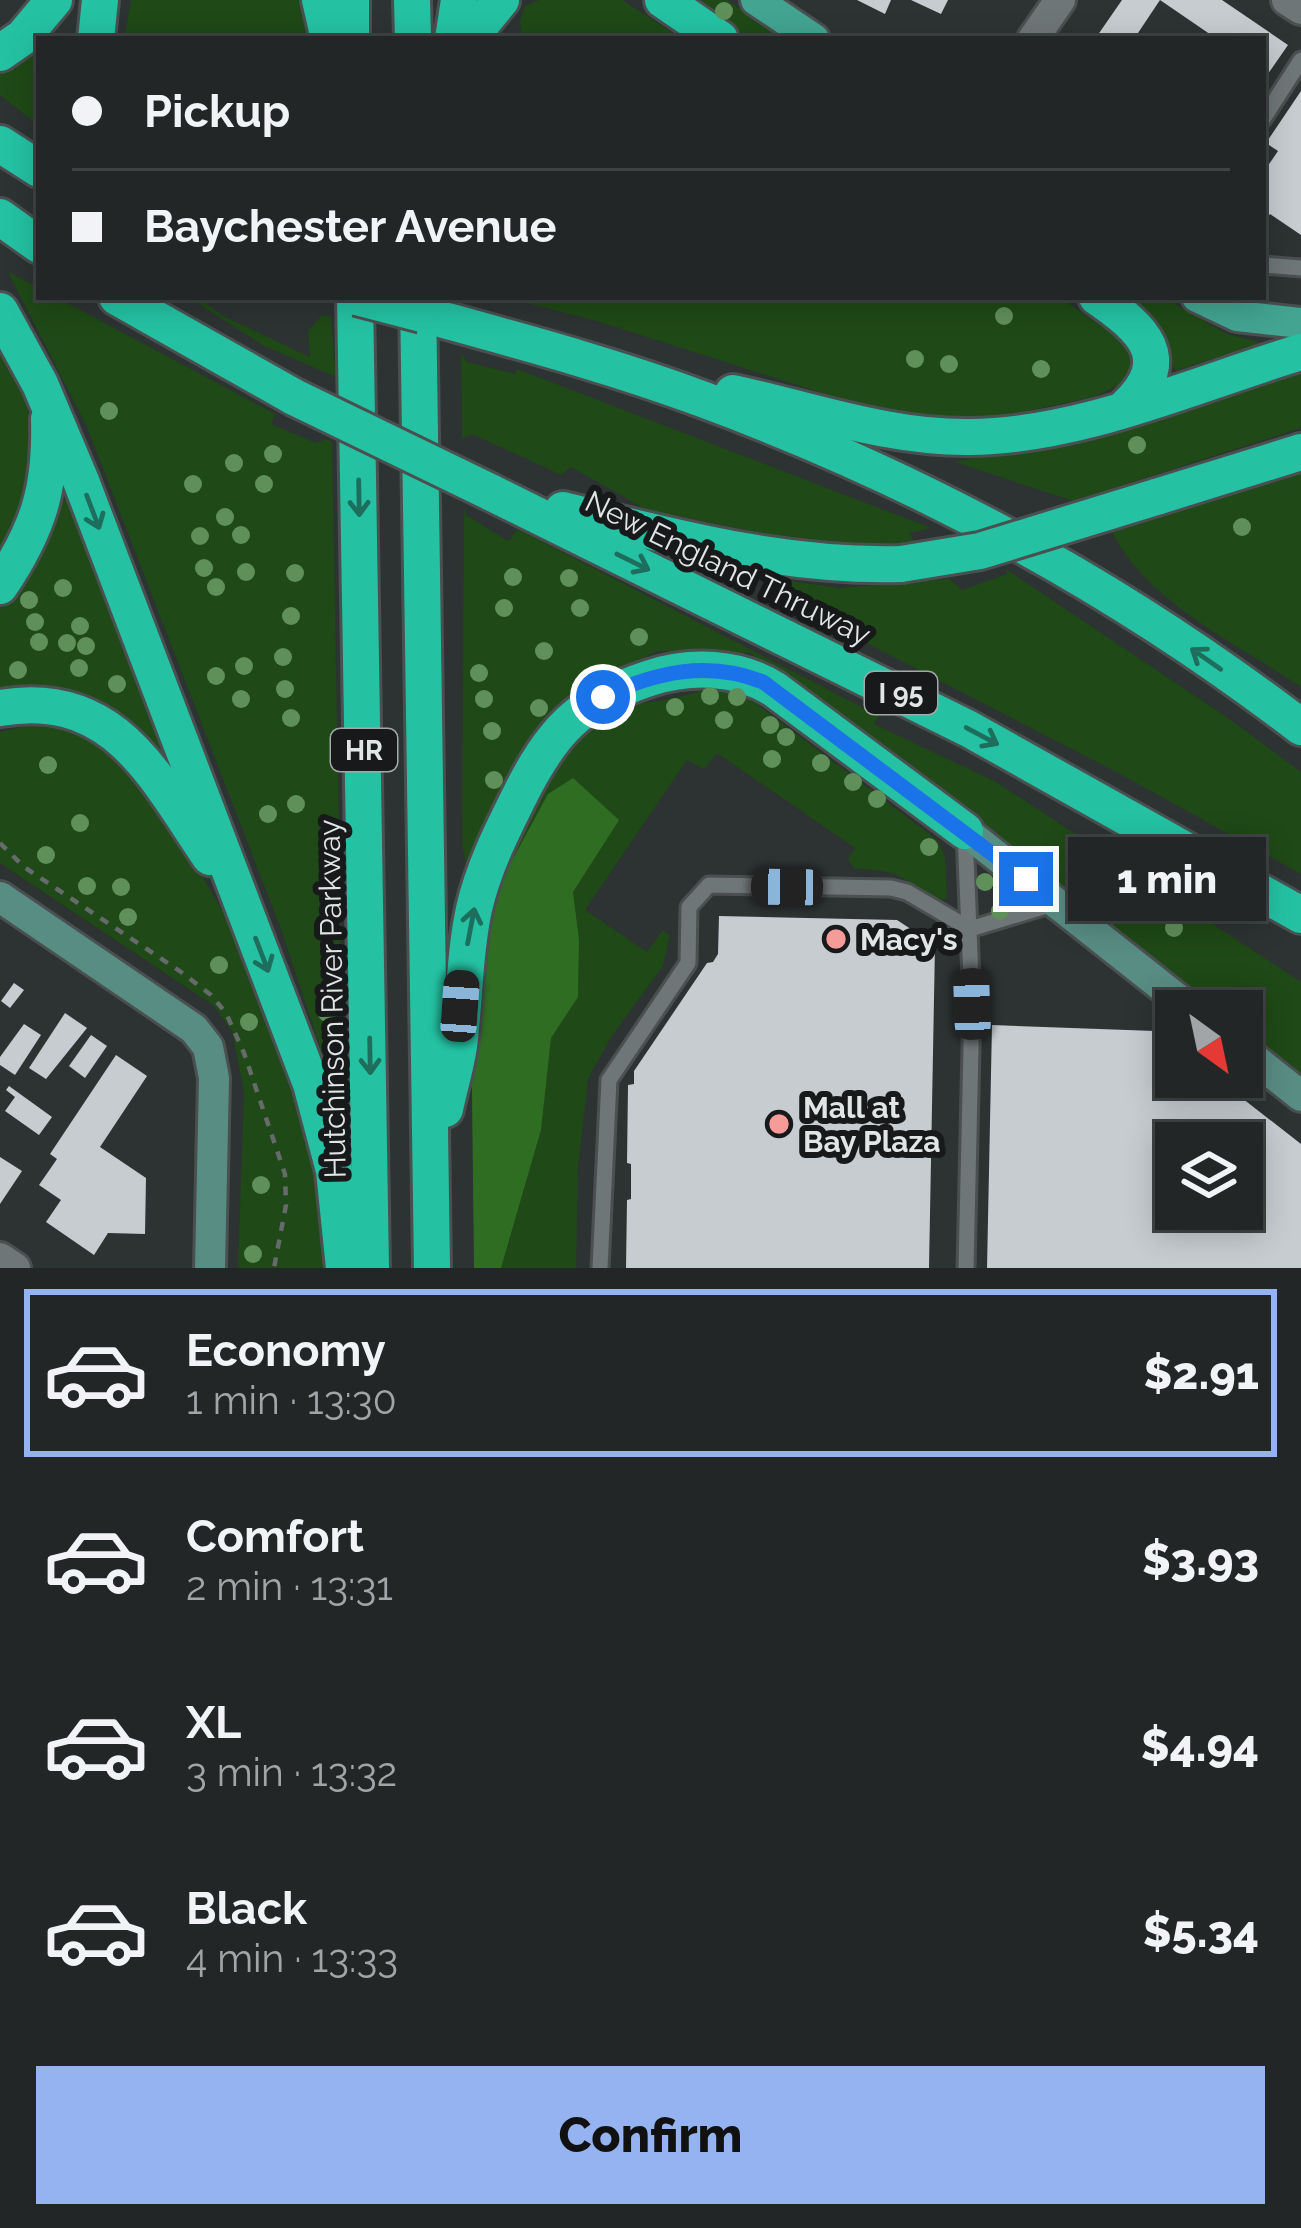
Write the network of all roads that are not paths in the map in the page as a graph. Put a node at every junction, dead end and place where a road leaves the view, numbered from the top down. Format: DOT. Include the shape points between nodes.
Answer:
graph roads {
  1 [pos="54,0"];
  2 [pos="100,0"];
  3 [pos="320,0"];
  4 [pos="351,0"];
  5 [pos="412,0"];
  6 [pos="459,0"];
  7 [pos="501,0"];
  8 [pos="663,0"];
  9 [pos="756,0"];
  10 [pos="1060,0"];
  11 [pos="1287,0"];
  12 [pos="1301,9"];
  13 [pos="96,36"];
  14 [pos="327,36"];
  15 [pos="351,36"];
  16 [pos="413,36"];
  17 [pos="453,36"];
  18 [pos="471,36"];
  19 [pos="717,36"];
  20 [pos="810,36"];
  21 [pos="1035,36"];
  22 [pos="0,53"];
  23 [pos="1301,60"];
  24 [pos="1266,114"];
  25 [pos="0,144"];
  26 [pos="36,167"];
  27 [pos="0,217"];
  28 [pos="36,243"];
  29 [pos="1266,265"];
  30 [pos="1301,268"];
  31 [pos="122,300"];
  32 [pos="356,300"];
  33 [pos="377,300"];
  34 [pos="1100,300"];
  35 [pos="1203,300"];
  36 [pos="420,306"];
  37 [pos="0,311"];
  38 [pos="1301,323"];
  39 [pos="1301,352"];
  40 [pos="599,364"];
  41 [pos="49,404"];
  42 [pos="1126,407"];
  43 [pos="1301,452"];
  44 [pos="490,492"];
  45 [pos="0,586"];
  46 [pos="0,708"];
  47 [pos="1301,727"];
  48 [pos="965,831"];
  49 [pos="0,897"];
  50 [pos="241,902"];
  51 [pos="1057,903"];
  52 [pos="1301,914"];
  53 [pos="970,928"];
  54 [pos="1167,990"];
  55 [pos="1263,1066"];
  56 [pos="1301,1096"];
  57 [pos="432,1166"];
  58 [pos="0,1258"];
  59 [pos="15,1268"];
  60 [pos="210,1268"];
  61 [pos="344,1268"];
  62 [pos="371,1268"];
  63 [pos="432,1268"];
  64 [pos="600,1268"];
  65 [pos="966,1268"];
  1 -- 22 [label="highway"];
  2 -- 13 [label="highway"];
  3 -- 14 [label="highway"];
  4 -- 15 [label="highway"];
  5 -- 16 [label="highway"];
  6 -- 17 [label="highway"];
  7 -- 18 [label="highway"];
  8 -- 19 [label="highway"];
  9 -- 20 [label="main road"];
  10 -- 21 [label="street"];
  11 -- 12 [label="street"];
  23 -- 24 [label="lane"];
  25 -- 26 [label="highway"];
  27 -- 28 [label="highway"];
  29 -- 30 [label="lane"];
  31 -- 44 [label="highway, New England Thruway / I 95, bridge" via="294,397"];
  32 -- 62 [label="highway, Hutchinson River Parkway / HR, one-way"];
  33 -- 36 [label="highway, bridge"];
  34 -- 42 [label="highway" via="1130,321 1150,350 1145,385"];
  35 -- 38 [label="main road" via="1238,316"];
  36 -- 40 [label="highway"];
  36 -- 57 [label="highway, HR"];
  37 -- 41 [label="highway"];
  39 -- 42 [label="highway"];
  40 -- 42 [label="highway" via="916,434 1012,434"];
  47 -- 40 [label="highway, one-way" via="1128,606 963,514 789,434"];
  41 -- 45 [label="highway" via="41,512"];
  41 -- 50 [label="highway, one-way"];
  43 -- 44 [label="highway, bridge" via="980,551 901,563 744,552"];
  44 -- 52 [label="highway, New England Thruway / I 95, one-way" via="933,710"];
  46 -- 50 [label="highway" via="67,709 124,739"];
  48 -- 51 [label="street"];
  48 -- 53 [label="lane"];
  57 -- 48 [label="highway, one-way" via="484,875 536,763 586,706 672,672 748,676"];
  49 -- 60 [label="street" via="194,1029 208,1048"];
  50 -- 61 [label="highway, one-way" via="321,1116"];
  51 -- 53 [label="lane"];
  51 -- 54 [label="street"];
  53 -- 64 [label="lane" via="891,888 709,885 689,908 688,963 609,1080"];
  53 -- 65 [label="lane"];
  55 -- 56 [label="street"];
  57 -- 63 [label="highway, HR"];
  58 -- 59 [label="street"];
}
